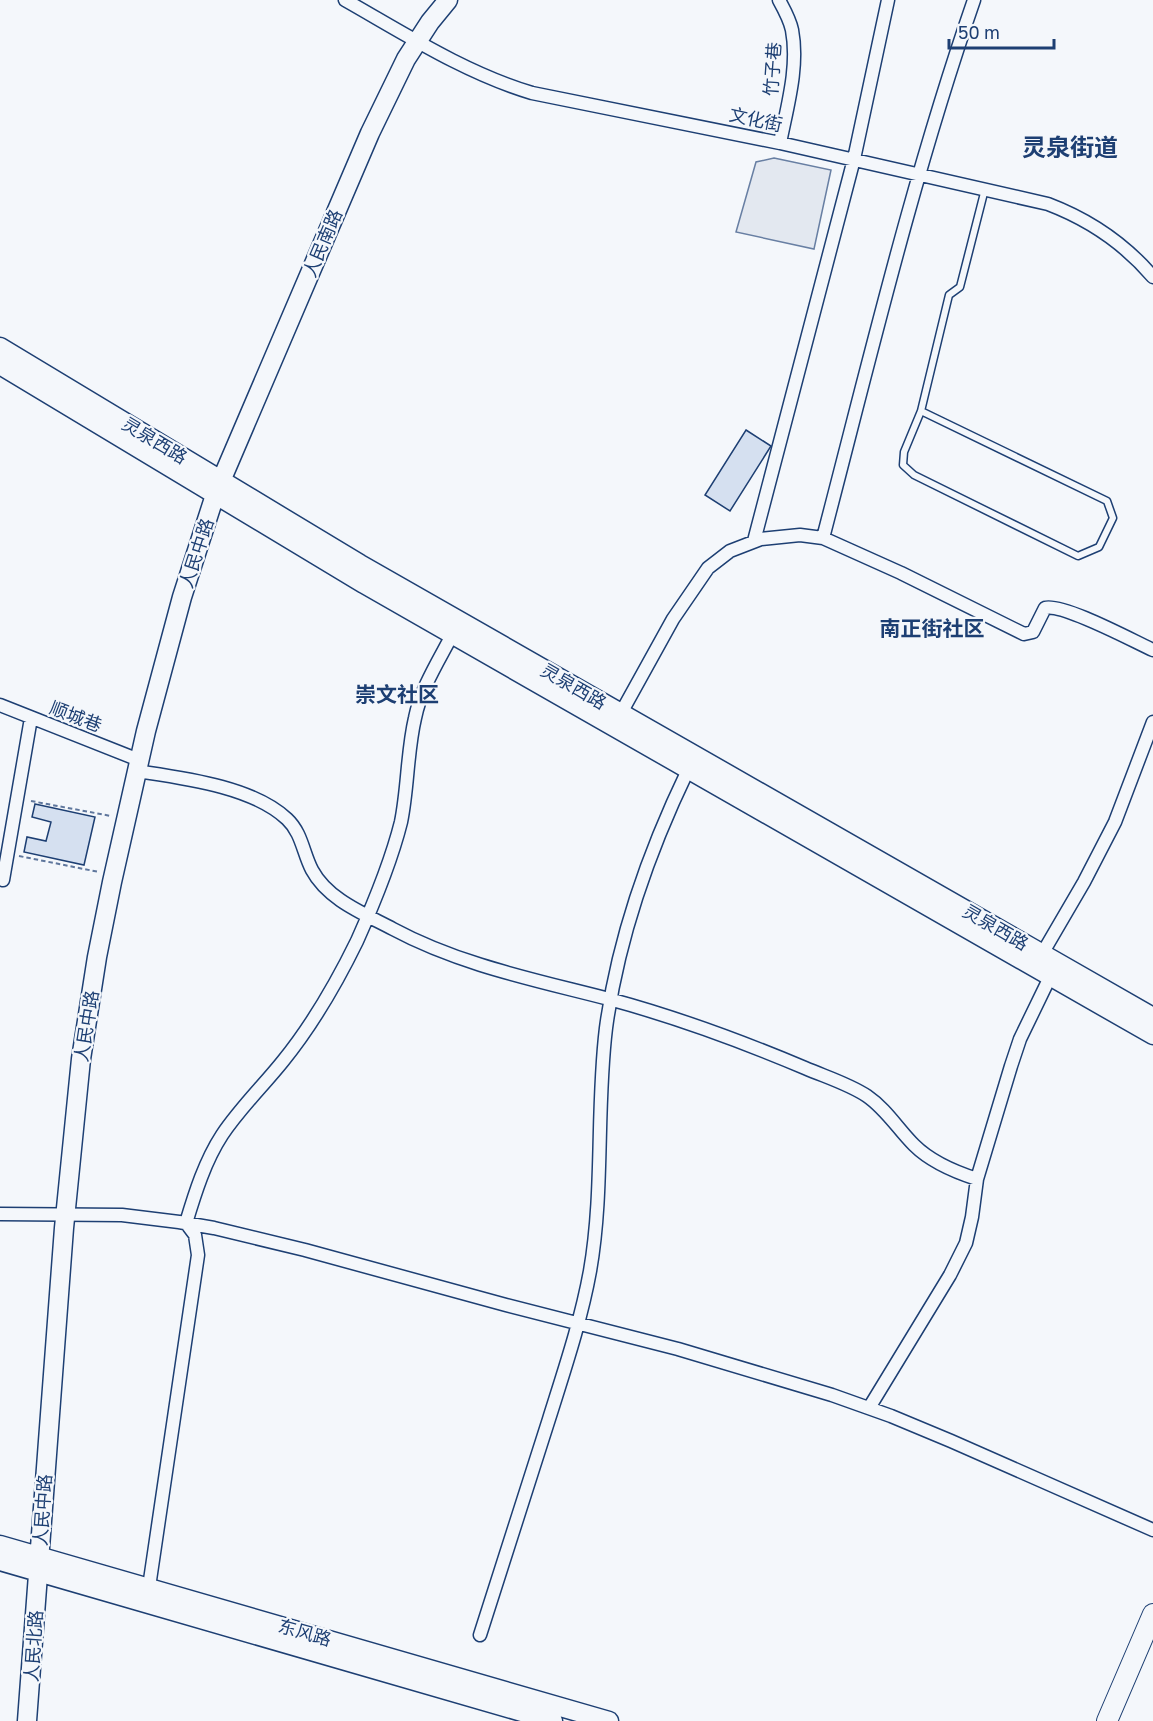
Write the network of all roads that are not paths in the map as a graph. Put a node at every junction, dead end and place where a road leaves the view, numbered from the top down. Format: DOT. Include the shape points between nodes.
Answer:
graph roads {
  1 [pos="345,0"];
  2 [pos="448,0"];
  3 [pos="779,0"];
  4 [pos="888,0"];
  5 [pos="974,0"];
  6 [pos="417,41"];
  7 [pos="780,143"];
  8 [pos="854,159"];
  9 [pos="920,174"];
  10 [pos="985,189"];
  11 [pos="1153,277"];
  12 [pos="0,346"];
  13 [pos="0,365"];
  14 [pos="921,411"];
  15 [pos="218,488"];
  16 [pos="823,538"];
  17 [pos="754,541"];
  18 [pos="452,635"];
  19 [pos="1153,650"];
  20 [pos="0,705"];
  21 [pos="621,713"];
  22 [pos="31,718"];
  23 [pos="1153,722"];
  24 [pos="138,765"];
  25 [pos="688,770"];
  26 [pos="3,880"];
  27 [pos="368,915"];
  28 [pos="1042,954"];
  29 [pos="1050,976"];
  30 [pos="611,1000"];
  31 [pos="1153,1017"];
  32 [pos="1153,1035"];
  33 [pos="977,1179"];
  34 [pos="0,1214"];
  35 [pos="65,1214"];
  36 [pos="186,1223"];
  37 [pos="577,1323"];
  38 [pos="869,1408"];
  39 [pos="1153,1530"];
  40 [pos="0,1545"];
  41 [pos="0,1561"];
  42 [pos="38,1563"];
  43 [pos="149,1587"];
  44 [pos="1153,1614"];
  45 [pos="480,1635"];
  46 [pos="27,1721"];
  47 [pos="553,1721"];
  48 [pos="609,1721"];
  49 [pos="1107,1721"];
  1 -- 6 [label="street, 文化街"];
  2 -- 6 [label="street, 人民南路"];
  3 -- 7 [label="street, 竹子巷" via="790,22 794,53"];
  4 -- 8 [label="street"];
  5 -- 9 [label="street"];
  6 -- 7 [label="street, 文化街" via="481,74 532,93"];
  6 -- 15 [label="street, 人民南路" via="370,133"];
  7 -- 8 [label="street, 文化街"];
  8 -- 9 [label="street, 文化街"];
  8 -- 17 [label="street"];
  9 -- 10 [label="street, 文化街"];
  9 -- 16 [label="street"];
  10 -- 11 [label="street, 文化街" via="1048,204 1083,219 1117,241"];
  10 -- 14 [label="lane" via="960,287 949,295"];
  12 -- 15 [label="street, 灵泉西路"];
  13 -- 15 [label="street, 灵泉西路"];
  14 -- 14 [label="lane" via="1107,501 1113,518 1099,548 1078,556 914,475 903,465 904,452"];
  15 -- 18 [label="street, 灵泉西路"];
  15 -- 21 [label="street, 灵泉西路"];
  15 -- 24 [label="street, 人民中路" via="182,597"];
  16 -- 17 [label="street" via="800,535"];
  16 -- 19 [label="street" via="1024,634 1033,632 1045,608 1053,607"];
  17 -- 21 [label="street" via="730,551 708,568 673,620"];
  18 -- 25 [label="street, 灵泉西路"];
  18 -- 27 [label="street" via="419,702 400,825"];
  20 -- 22 [label="street, 顺城巷"];
  21 -- 28 [label="street, 灵泉西路"];
  22 -- 24 [label="street, 顺城巷"];
  22 -- 26 [label="street"];
  23 -- 28 [label="street" via="1115,822"];
  24 -- 27 [label="street, 顺城巷" via="248,796 273,808 295,828 318,880 337,898"];
  24 -- 35 [label="street, 人民中路" via="97,957 81,1059"];
  25 -- 29 [label="street, 灵泉西路"];
  25 -- 30 [label="street" via="637,897"];
  27 -- 30 [label="street, 顺城巷" via="442,952"];
  27 -- 36 [label="street" via="310,1026 221,1137"];
  28 -- 31 [label="street, 灵泉西路"];
  29 -- 32 [label="street, 灵泉西路"];
  29 -- 33 [label="street" via="1020,1039"];
  30 -- 33 [label="street, 顺城巷" via="723,1036 855,1089 892,1118 926,1155"];
  30 -- 37 [label="street" via="603,1063 597,1215 589,1275"];
  33 -- 38 [label="street" via="970,1229 959,1258"];
  34 -- 35 [label="street"];
  35 -- 36 [label="street" via="122,1215"];
  35 -- 42 [label="street, 人民中路"];
  36 -- 37 [label="street" via="305,1250"];
  36 -- 43 [label="street" via="195,1235 198,1255"];
  37 -- 38 [label="street" via="749,1369"];
  37 -- 45 [label="street"];
  38 -- 39 [label="street"];
  40 -- 42 [label="street, 东风路"];
  41 -- 42 [label="street, 东风路"];
  42 -- 43 [label="street, 东风路"];
  42 -- 46 [label="street, 人民北路"];
  42 -- 47 [label="street, 东风路"];
  43 -- 48 [label="street, 东风路"];
  44 -- 49 [label="main road"];
}
